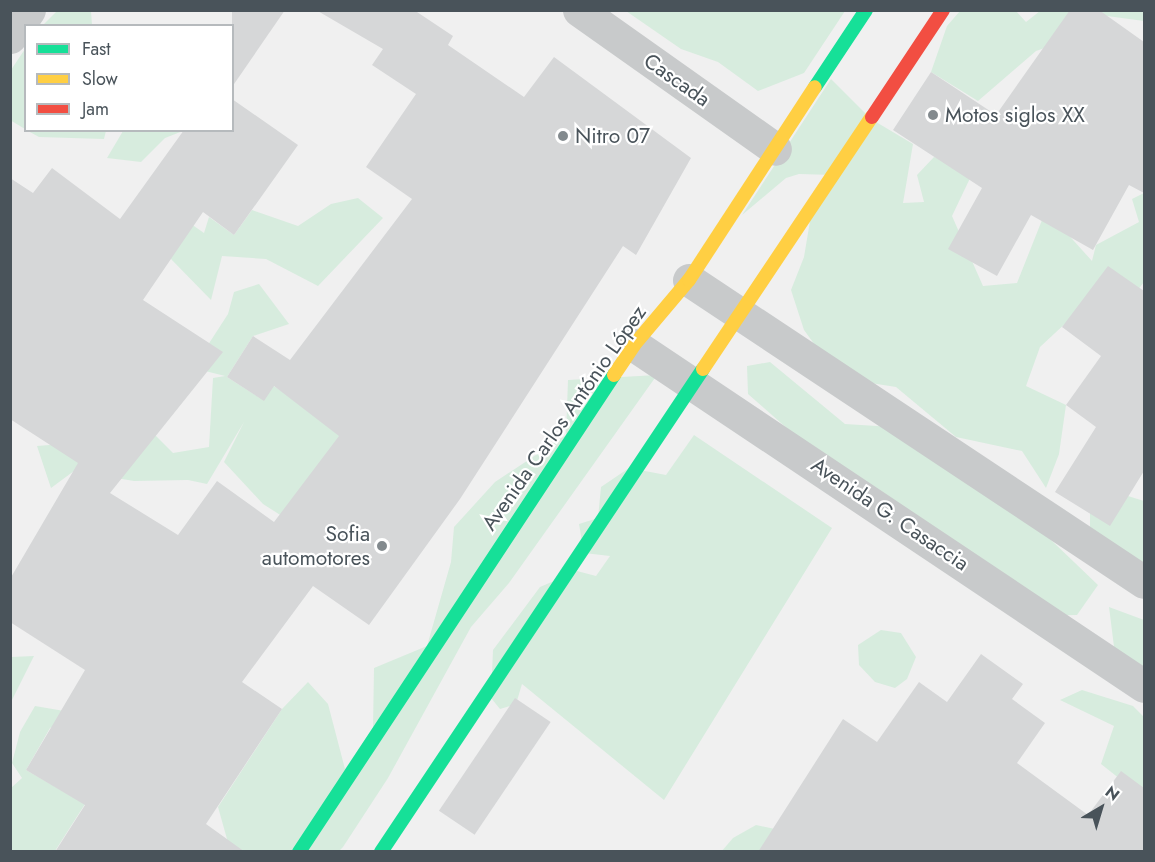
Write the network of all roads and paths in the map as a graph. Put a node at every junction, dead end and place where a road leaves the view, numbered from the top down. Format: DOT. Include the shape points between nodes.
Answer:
graph roads {
  1 [pos="29,10"];
  2 [pos="579,10"];
  3 [pos="866,10"];
  4 [pos="943,10"];
  5 [pos="10,37"];
  6 [pos="775,149"];
  7 [pos="689,280"];
  8 [pos="742,315"];
  9 [pos="634,345"];
  10 [pos="696,384"];
  11 [pos="1144,582"];
  12 [pos="1144,686"];
  13 [pos="299,852"];
  14 [pos="381,852"];
  1 -- 5 [label="street"];
  2 -- 6 [label="street, Cascada"];
  3 -- 6 [label="main road, Avenida Carlos António López"];
  4 -- 8 [label="main road"];
  6 -- 7 [label="main road, Avenida Carlos António López"];
  7 -- 8 [label="street"];
  7 -- 9 [label="main road, Avenida Carlos António López"];
  8 -- 10 [label="main road"];
  8 -- 11 [label="street"];
  9 -- 10 [label="street, Avenida G. Casaccia"];
  9 -- 13 [label="main road, Avenida Carlos António López"];
  10 -- 12 [label="street, Avenida G. Casaccia"];
  10 -- 14 [label="main road"];
}
